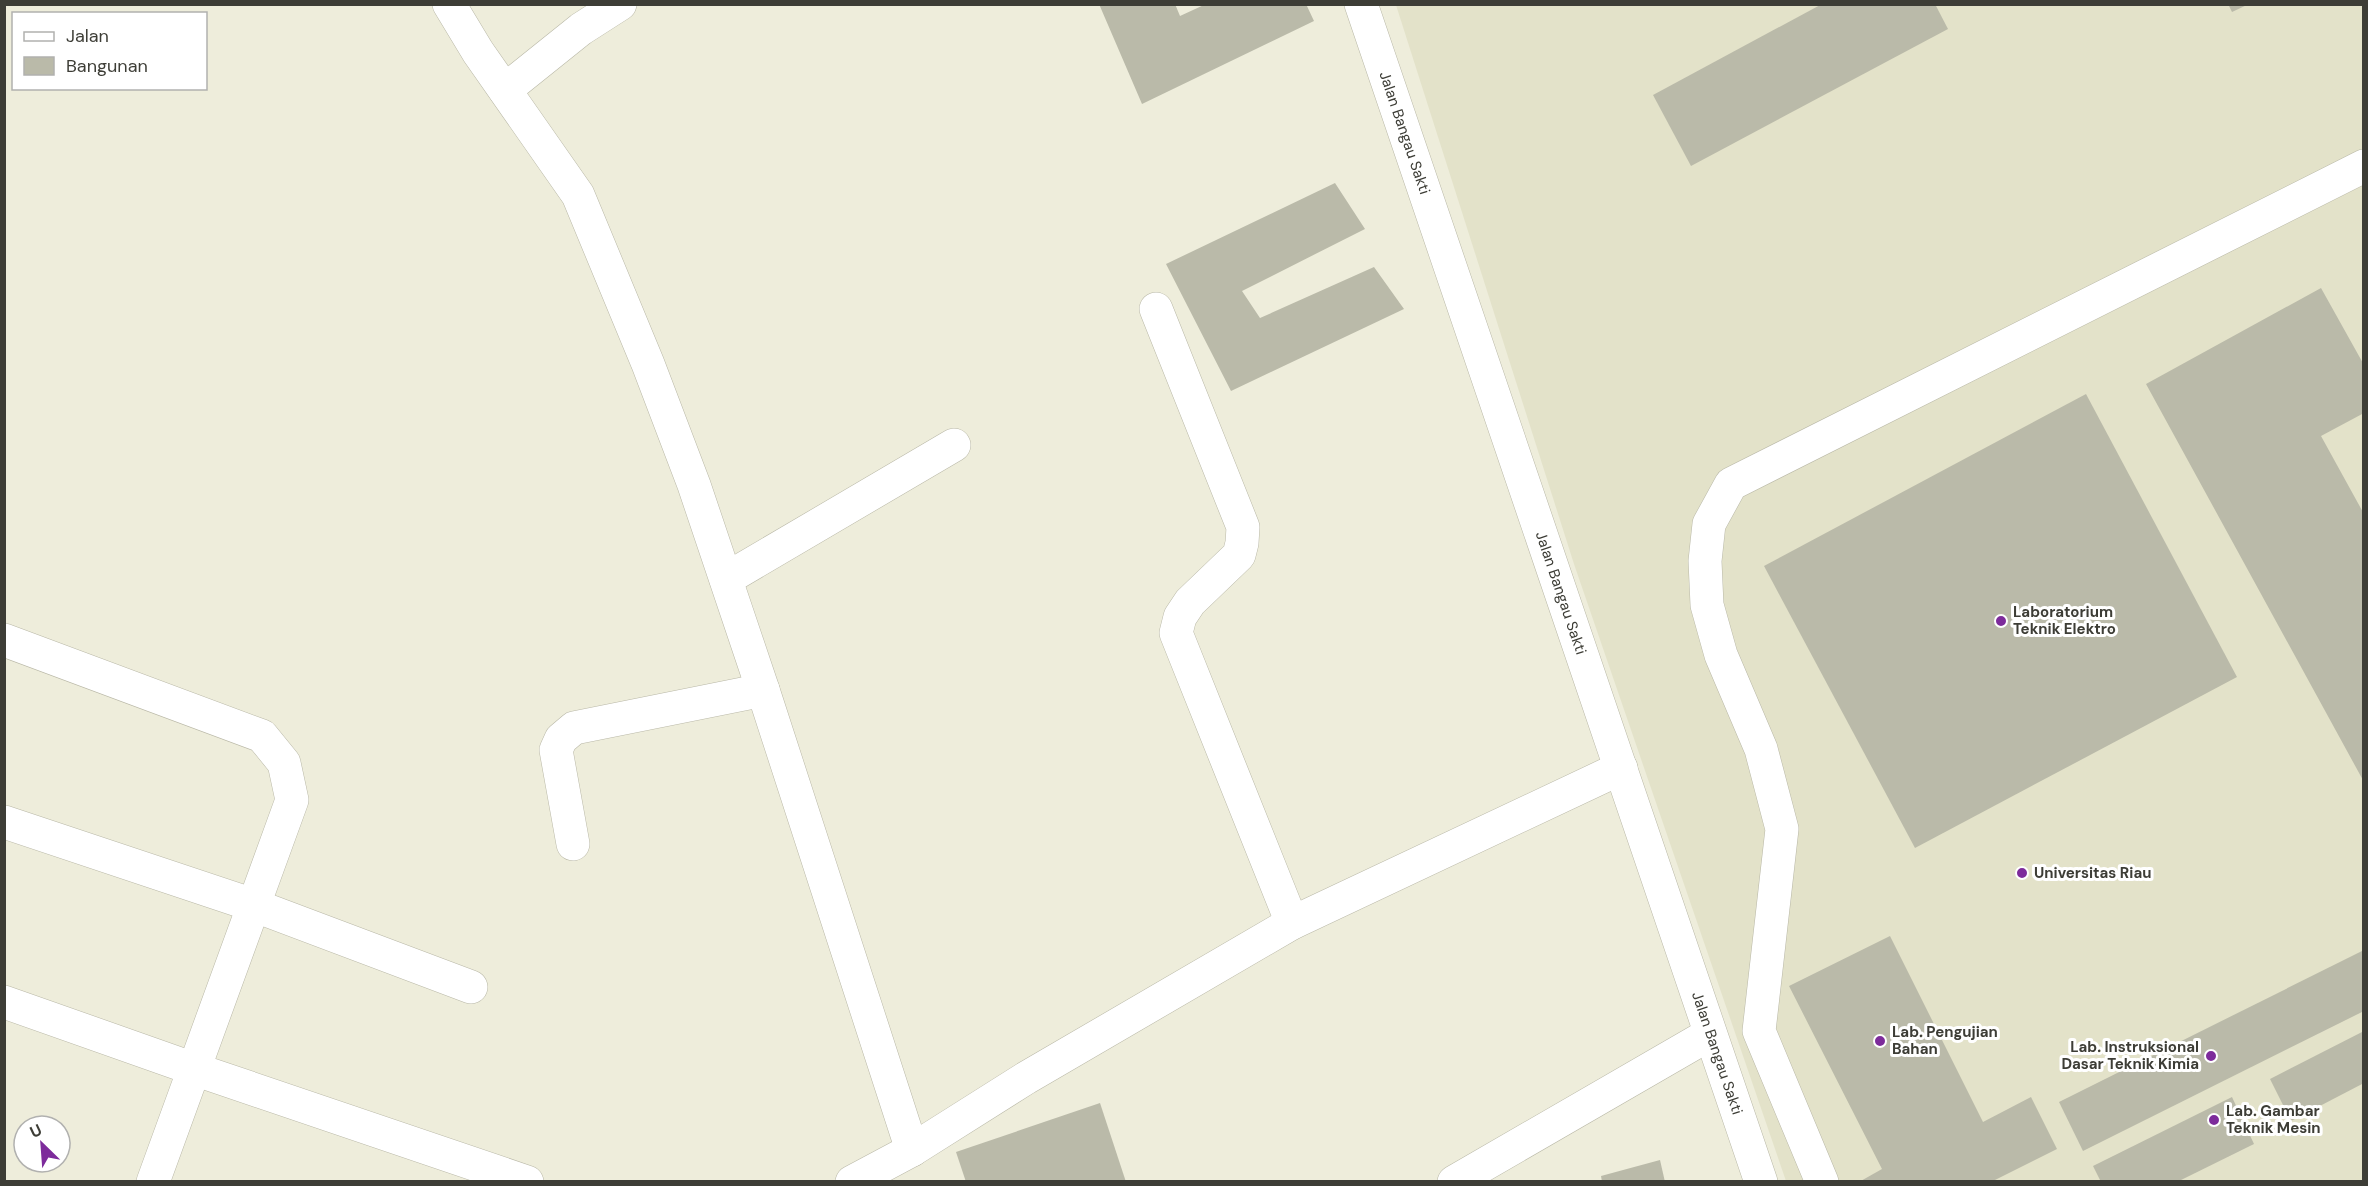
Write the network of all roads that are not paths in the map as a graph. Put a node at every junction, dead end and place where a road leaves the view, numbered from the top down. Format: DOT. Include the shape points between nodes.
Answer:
graph roads {
  1 [pos="449,4"];
  2 [pos="620,4"];
  3 [pos="1361,4"];
  4 [pos="505,90"];
  5 [pos="2364,165"];
  6 [pos="1156,309"];
  7 [pos="954,445"];
  8 [pos="726,579"];
  9 [pos="4,640"];
  10 [pos="763,690"];
  11 [pos="1621,768"];
  12 [pos="4,822"];
  13 [pos="573,844"];
  14 [pos="253,905"];
  15 [pos="1292,923"];
  16 [pos="471,987"];
  17 [pos="4,1002"];
  18 [pos="1710,1034"];
  19 [pos="194,1069"];
  20 [pos="912,1150"];
  21 [pos="153,1182"];
  22 [pos="527,1182"];
  23 [pos="852,1182"];
  24 [pos="1454,1182"];
  25 [pos="1761,1182"];
  26 [pos="1822,1182"];
  1 -- 4 [label="street"];
  2 -- 4 [label="street" via="581,28"];
  3 -- 11 [label="street, Jalan Bangau Sakti"];
  4 -- 8 [label="street" via="578,195 648,363"];
  5 -- 26 [label="street" via="1731,484 1709,524 1707,605 1721,656 1761,749 1782,829 1759,1031"];
  6 -- 15 [label="street" via="1243,527 1239,555 1190,602 1180,616 1176,633"];
  7 -- 8 [label="street"];
  8 -- 10 [label="street"];
  9 -- 14 [label="street" via="262,736 284,763 292,800"];
  10 -- 13 [label="street" via="574,728 566,733 556,750"];
  10 -- 20 [label="street"];
  11 -- 15 [label="street"];
  11 -- 18 [label="street, Jalan Bangau Sakti"];
  12 -- 14 [label="street"];
  14 -- 16 [label="street"];
  14 -- 19 [label="street"];
  15 -- 20 [label="street" via="1026,1078"];
  17 -- 19 [label="street"];
  18 -- 24 [label="street"];
  18 -- 25 [label="street, Jalan Bangau Sakti"];
  19 -- 21 [label="street"];
  19 -- 22 [label="street"];
  20 -- 23 [label="street"];
}
